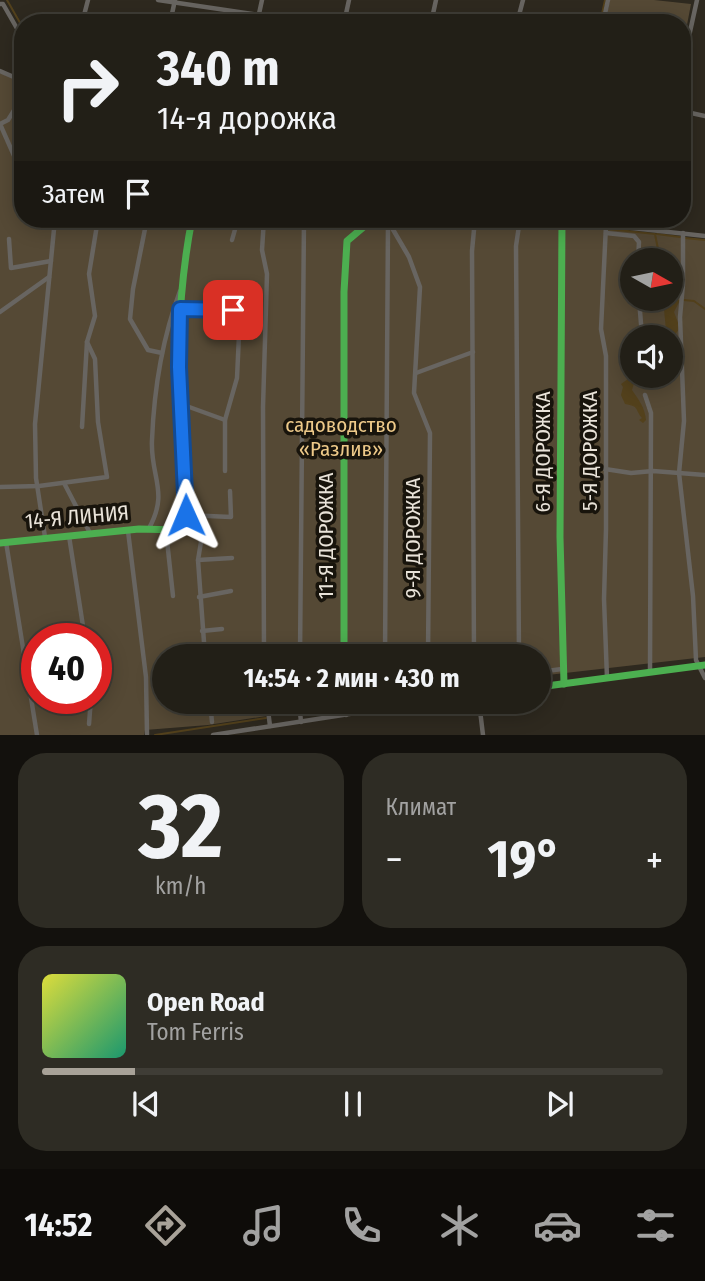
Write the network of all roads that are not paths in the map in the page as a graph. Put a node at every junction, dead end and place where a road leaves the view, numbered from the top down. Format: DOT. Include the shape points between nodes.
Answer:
graph roads {
  1 [pos="158,0"];
  2 [pos="697,0"];
  3 [pos="174,2"];
  4 [pos="0,4"];
  5 [pos="252,14"];
  6 [pos="14,22"];
  7 [pos="691,27"];
  8 [pos="14,110"];
  9 [pos="0,124"];
  10 [pos="14,156"];
  11 [pos="54,228"];
  12 [pos="97,228"];
  13 [pos="144,228"];
  14 [pos="190,228"];
  15 [pos="235,228"];
  16 [pos="263,228"];
  17 [pos="304,228"];
  18 [pos="362,228"];
  19 [pos="388,228"];
  20 [pos="393,228"];
  21 [pos="474,228"];
  22 [pos="519,228"];
  23 [pos="562,228"];
  24 [pos="606,228"];
  25 [pos="638,228"];
  26 [pos="648,229"];
  27 [pos="606,233"];
  28 [pos="683,233"];
  29 [pos="705,236"];
  30 [pos="9,239"];
  31 [pos="232,240"];
  32 [pos="639,248"];
  33 [pos="51,261"];
  34 [pos="50,276"];
  35 [pos="182,287"];
  36 [pos="180,309"];
  37 [pos="233,310"];
  38 [pos="0,312"];
  39 [pos="239,335"];
  40 [pos="87,342"];
  41 [pos="473,352"];
  42 [pos="162,353"];
  43 [pos="416,373"];
  44 [pos="645,395"];
  45 [pos="181,404"];
  46 [pos="225,420"];
  47 [pos="82,427"];
  48 [pos="605,469"];
  49 [pos="225,471"];
  50 [pos="679,472"];
  51 [pos="649,473"];
  52 [pos="705,475"];
  53 [pos="64,483"];
  54 [pos="39,486"];
  55 [pos="0,487"];
  56 [pos="230,491"];
  57 [pos="186,516"];
  58 [pos="148,530"];
  59 [pos="128,531"];
  60 [pos="166,531"];
  61 [pos="91,534"];
  62 [pos="69,536"];
  63 [pos="46,537"];
  64 [pos="3,543"];
  65 [pos="232,558"];
  66 [pos="198,560"];
  67 [pos="231,591"];
  68 [pos="173,596"];
  69 [pos="199,597"];
  70 [pos="83,623"];
  71 [pos="222,629"];
  72 [pos="202,631"];
  73 [pos="204,644"];
  74 [pos="264,644"];
  75 [pos="300,644"];
  76 [pos="344,644"];
  77 [pos="385,644"];
  78 [pos="428,644"];
  79 [pos="474,644"];
  80 [pos="519,644"];
  81 [pos="701,666"];
  82 [pos="562,669"];
  83 [pos="551,670"];
  84 [pos="650,672"];
  85 [pos="607,678"];
  86 [pos="705,678"];
  87 [pos="564,684"];
  88 [pos="551,686"];
  89 [pos="90,714"];
  90 [pos="211,714"];
  91 [pos="268,714"];
  92 [pos="300,714"];
  93 [pos="350,714"];
  94 [pos="480,714"];
  95 [pos="346,715"];
  96 [pos="212,722"];
  97 [pos="301,722"];
  98 [pos="89,724"];
  99 [pos="270,726"];
  100 [pos="147,734"];
  101 [pos="37,735"];
  102 [pos="216,735"];
  103 [pos="483,735"];
  1 -- 3 [label="street"];
  2 -- 7 [label="street"];
  3 -- 5 [label="street"];
  4 -- 6 [label="street"];
  8 -- 9 [label="street"];
  9 -- 10 [label="street"];
  11 -- 33 [label="street"];
  12 -- 40 [label="street" via="89,274 95,316"];
  13 -- 42 [label="street" via="131,319 148,350"];
  14 -- 35 [label="street"];
  15 -- 31 [label="street"];
  16 -- 74 [label="street" via="267,274"];
  17 -- 75 [label="street"];
  18 -- 76 [label="street, 11-Я ДОРОЖКА" via="347,241 344,292"];
  19 -- 77 [label="street"];
  20 -- 43 [label="street, 9-Я ДОРОЖКА" via="420,287"];
  21 -- 41 [label="street"];
  22 -- 80 [label="street"];
  23 -- 82 [label="street, 6-Я ДОРОЖКА"];
  24 -- 27 [label="street, 5-Я ДОРОЖКА"];
  25 -- 26 [label="street"];
  26 -- 28 [label="street"];
  27 -- 32 [label="street" via="634,236"];
  27 -- 48 [label="street, 5-Я ДОРОЖКА" via="601,329 606,356"];
  28 -- 29 [label="street"];
  28 -- 50 [label="street" via="684,421"];
  30 -- 33 [label="street" via="11,268"];
  33 -- 34 [label="street"];
  34 -- 38 [label="street"];
  34 -- 54 [label="street" via="35,424"];
  35 -- 36 [label="street"];
  35 -- 42 [label="street"];
  36 -- 37 [label="street"];
  36 -- 45 [label="street"];
  39 -- 46 [label="street" via="237,378"];
  40 -- 47 [label="street"];
  40 -- 53 [label="street" via="95,359 107,477"];
  41 -- 43 [label="street"];
  41 -- 79 [label="street"];
  42 -- 58 [label="street" via="152,445 158,513"];
  43 -- 78 [label="street, 9-Я ДОРОЖКА" via="415,399 430,433"];
  44 -- 51 [label="street" via="650,413"];
  45 -- 46 [label="street"];
  45 -- 57 [label="street"];
  46 -- 49 [label="street"];
  48 -- 51 [label="street"];
  48 -- 85 [label="street, 5-Я ДОРОЖКА"];
  50 -- 51 [label="street"];
  50 -- 52 [label="street"];
  50 -- 81 [label="street"];
  51 -- 84 [label="street"];
  53 -- 54 [label="street"];
  53 -- 61 [label="street"];
  54 -- 55 [label="street"];
  54 -- 63 [label="street"];
  56 -- 57 [label="street" via="231,517"];
  57 -- 60 [label="street" via="178,530"];
  57 -- 66 [label="street" via="197,527 201,542"];
  58 -- 59 [label="street, 14-Я ЛИНИЯ"];
  58 -- 60 [label="street, 14-Я ЛИНИЯ"];
  59 -- 61 [label="street, 14-Я ЛИНИЯ"];
  59 -- 100 [label="street" via="146,677"];
  60 -- 68 [label="street"];
  61 -- 62 [label="street, 14-Я ЛИНИЯ"];
  62 -- 63 [label="street, 14-Я ЛИНИЯ"];
  62 -- 70 [label="street"];
  63 -- 64 [label="street, 14-Я ЛИНИЯ"];
  64 -- 101 [label="street"];
  65 -- 66 [label="street"];
  66 -- 69 [label="street"];
  67 -- 69 [label="street"];
  69 -- 72 [label="street"];
  71 -- 72 [label="street"];
  72 -- 73 [label="street"];
  81 -- 84 [label="street"];
  81 -- 86 [label="street"];
  82 -- 83 [label="street"];
  82 -- 87 [label="street, 6-Я ДОРОЖКА"];
  84 -- 85 [label="street"];
  85 -- 87 [label="street"];
  87 -- 88 [label="street"];
  89 -- 98 [label="street"];
  90 -- 96 [label="street"];
  91 -- 99 [label="street"];
  92 -- 97 [label="street"];
  93 -- 95 [label="street"];
  94 -- 103 [label="street"];
  95 -- 97 [label="street"];
  97 -- 99 [label="street"];
  99 -- 102 [label="street"];
}
